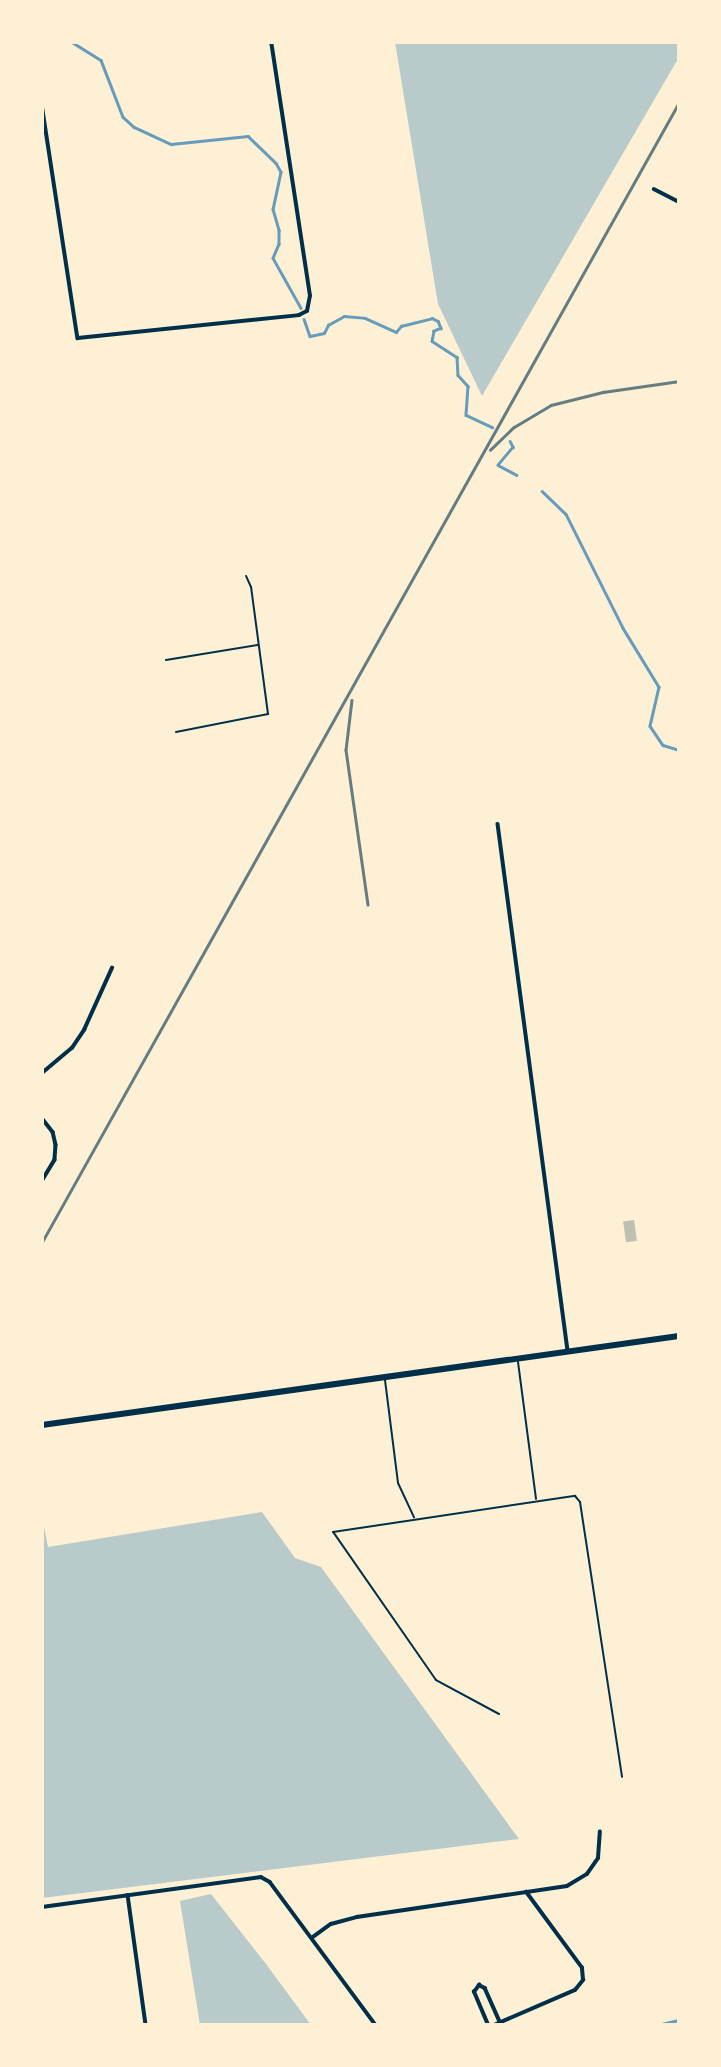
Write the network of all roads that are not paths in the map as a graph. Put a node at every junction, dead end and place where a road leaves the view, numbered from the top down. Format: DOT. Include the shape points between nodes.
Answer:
graph roads {
  1 [pos="271,42"];
  2 [pos="42,104"];
  3 [pos="654,188"];
  4 [pos="679,202"];
  5 [pos="246,576"];
  6 [pos="259,645"];
  7 [pos="166,660"];
  8 [pos="176,732"];
  9 [pos="498,824"];
  10 [pos="112,968"];
  11 [pos="42,1073"];
  12 [pos="42,1118"];
  13 [pos="42,1182"];
  14 [pos="679,1336"];
  15 [pos="568,1351"];
  16 [pos="517,1358"];
  17 [pos="385,1377"];
  18 [pos="42,1424"];
  19 [pos="536,1500"];
  20 [pos="415,1518"];
  21 [pos="499,1714"];
  22 [pos="622,1777"];
  23 [pos="600,1832"];
  24 [pos="526,1892"];
  25 [pos="128,1895"];
  26 [pos="42,1907"];
  27 [pos="313,1937"];
  28 [pos="500,2022"];
  29 [pos="146,2025"];
  30 [pos="376,2025"];
  31 [pos="488,2025"];
  32 [pos="494,2025"];
  1 -- 2 [label="street" via="310,296 307,311 299,315 78,338"];
  3 -- 4 [label="street"];
  5 -- 6 [label="lane"];
  6 -- 7 [label="lane"];
  6 -- 8 [label="lane" via="268,714"];
  9 -- 15 [label="street"];
  10 -- 11 [label="street" via="78,1039"];
  12 -- 13 [label="street" via="56,1145 55,1160"];
  14 -- 15 [label="main road"];
  15 -- 16 [label="main road"];
  16 -- 17 [label="main road"];
  16 -- 19 [label="lane"];
  17 -- 18 [label="main road"];
  17 -- 20 [label="lane" via="398,1483"];
  19 -- 20 [label="lane"];
  19 -- 22 [label="lane" via="570,1494 580,1502"];
  20 -- 21 [label="lane" via="337,1530 334,1535 436,1680"];
  23 -- 24 [label="street" via="598,1858 579,1881"];
  24 -- 27 [label="street" via="346,1919"];
  24 -- 28 [label="street" via="582,1968 583,1980 575,1990"];
  25 -- 26 [label="street"];
  25 -- 27 [label="street" via="261,1877 270,1882"];
  25 -- 29 [label="street"];
  27 -- 30 [label="street"];
  28 -- 31 [label="street" via="485,1988 479,1985 474,1991"];
  28 -- 32 [label="street"];
}
